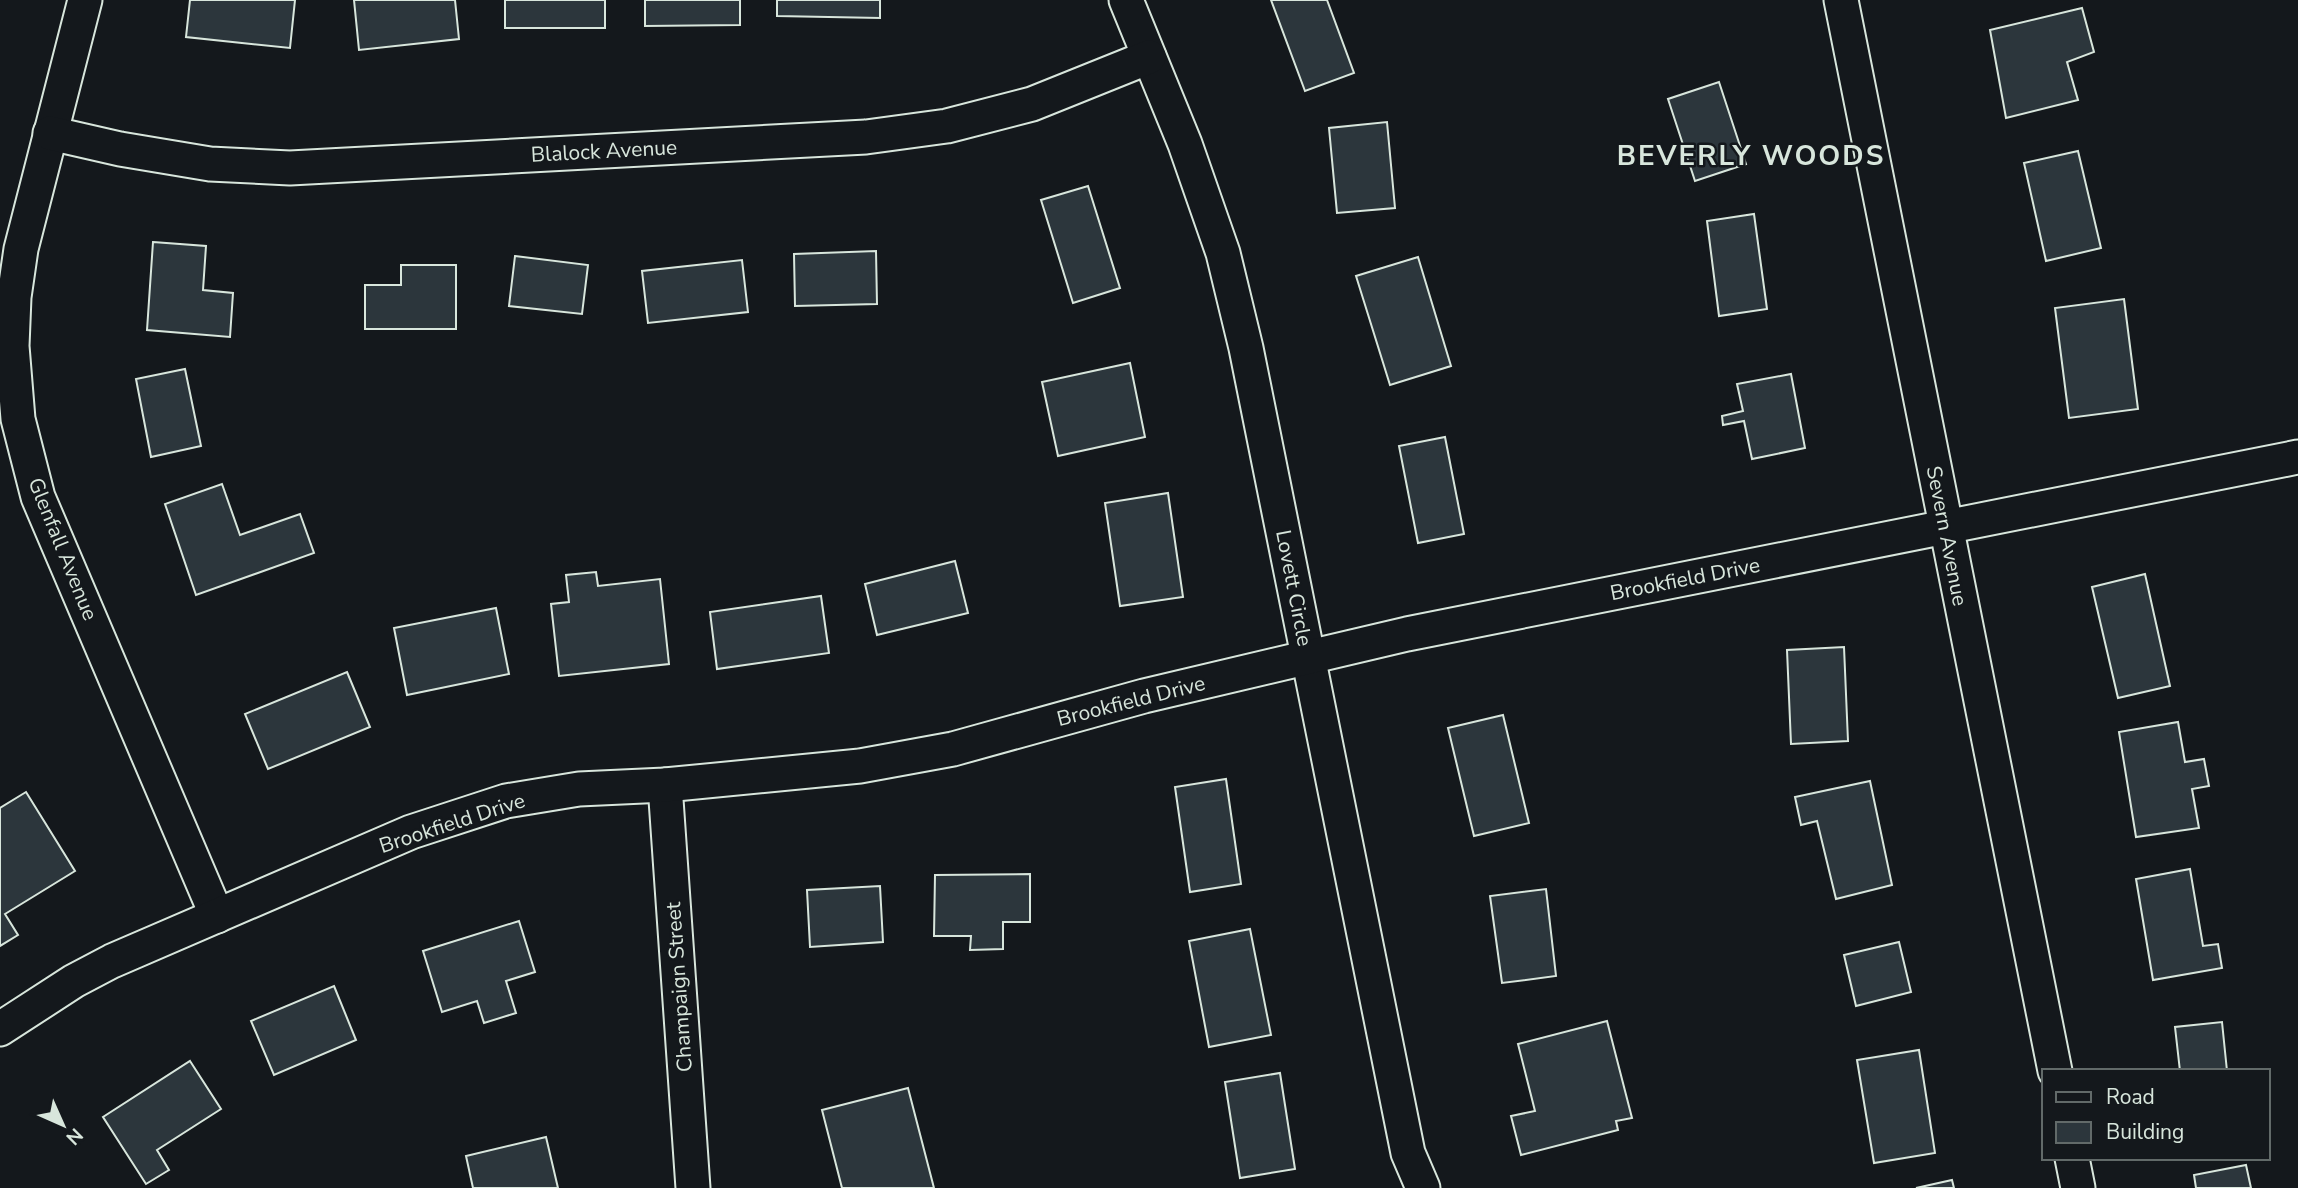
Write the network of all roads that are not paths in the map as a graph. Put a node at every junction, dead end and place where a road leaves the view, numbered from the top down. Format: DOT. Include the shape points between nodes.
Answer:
graph roads {
  1 [pos="85,0"];
  2 [pos="1126,0"];
  3 [pos="1841,0"];
  4 [pos="1149,57"];
  5 [pos="50,133"];
  6 [pos="2298,457"];
  7 [pos="1945,527"];
  8 [pos="1308,658"];
  9 [pos="665,785"];
  10 [pos="217,916"];
  11 [pos="0,1029"];
  12 [pos="2055,1069"];
  13 [pos="2072,1160"];
  14 [pos="693,1188"];
  15 [pos="1423,1188"];
  16 [pos="2078,1188"];
  1 -- 5 [label="street, Glenfall Avenue"];
  2 -- 4 [label="street, Lovett Circle"];
  3 -- 7 [label="street, Severn Avenue"];
  4 -- 5 [label="street, Blalock Avenue" via="1032,104 947,126 866,137 290,168 210,164"];
  4 -- 8 [label="street, Lovett Circle" via="1223,253"];
  5 -- 10 [label="street, Glenfall Avenue" via="14,297 12,346 18,419 38,497"];
  6 -- 7 [label="street, Brookfield Drive"];
  7 -- 8 [label="street, Brookfield Drive"];
  7 -- 12 [label="street, Severn Avenue"];
  8 -- 9 [label="street, Brookfield Drive" via="1144,696 953,749 860,766"];
  8 -- 15 [label="street, Lovett Circle" via="1408,1153"];
  9 -- 10 [label="street, Brookfield Drive" via="579,789 506,801 411,832"];
  9 -- 14 [label="street, Champaign Street"];
  10 -- 11 [label="street, Brookfield Drive" via="74,981"];
  13 -- 16 [label="street"];
}
